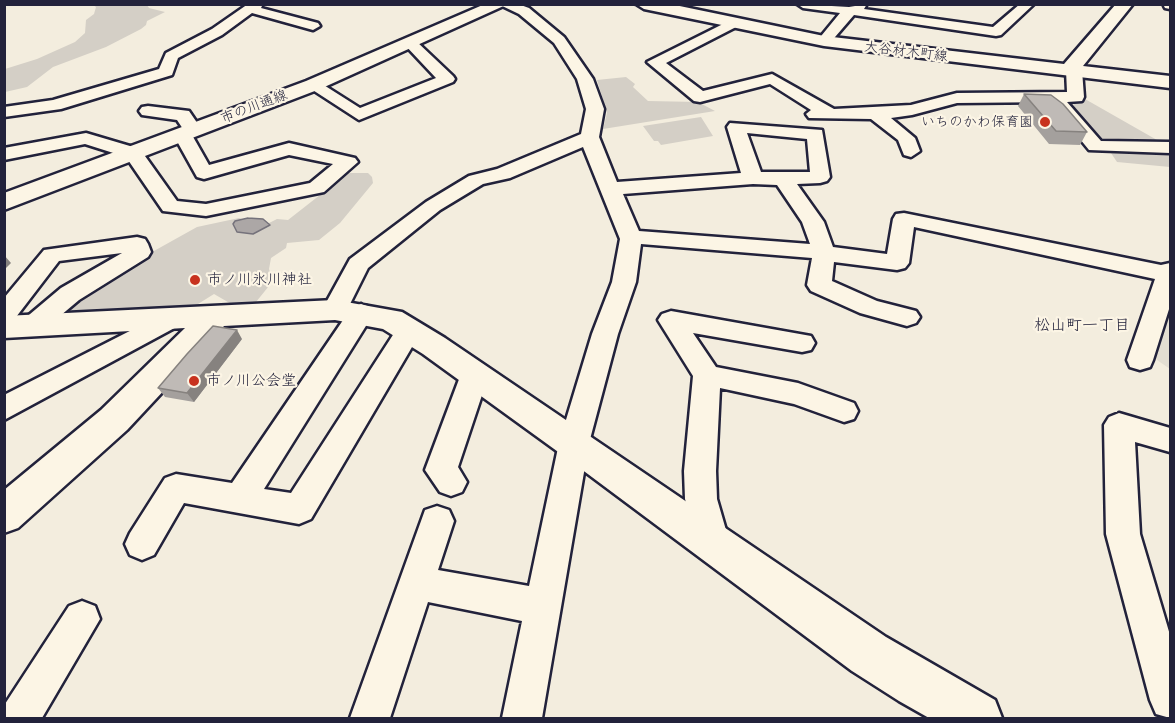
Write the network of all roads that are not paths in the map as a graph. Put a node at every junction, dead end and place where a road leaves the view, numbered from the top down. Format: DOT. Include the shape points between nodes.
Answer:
graph roads {
  1 [pos="502,4"];
  2 [pos="644,4"];
  3 [pos="803,4"];
  4 [pos="862,4"];
  5 [pos="1028,4"];
  6 [pos="1125,4"];
  7 [pos="254,7"];
  8 [pos="939,10"];
  9 [pos="848,13"];
  10 [pos="922,22"];
  11 [pos="733,23"];
  12 [pos="313,26"];
  13 [pos="824,41"];
  14 [pos="411,44"];
  15 [pos="1074,70"];
  16 [pos="1170,82"];
  17 [pos="313,85"];
  18 [pos="1056,97"];
  19 [pos="148,111"];
  20 [pos="4,112"];
  21 [pos="875,114"];
  22 [pos="188,132"];
  23 [pos="590,137"];
  24 [pos="1170,138"];
  25 [pos="1096,146"];
  26 [pos="1170,146"];
  27 [pos="911,150"];
  28 [pos="133,153"];
  29 [pos="4,154"];
  30 [pos="1108,163"];
  31 [pos="753,178"];
  32 [pos="783,178"];
  33 [pos="609,189"];
  34 [pos="4,202"];
  35 [pos="630,237"];
  36 [pos="824,253"];
  37 [pos="1169,272"];
  38 [pos="348,312"];
  39 [pos="216,316"];
  40 [pos="907,317"];
  41 [pos="171,319"];
  42 [pos="14,323"];
  43 [pos="409,330"];
  44 [pos="802,343"];
  45 [pos="1140,360"];
  46 [pos="475,374"];
  47 [pos="707,375"];
  48 [pos="4,410"];
  49 [pos="844,411"];
  50 [pos="1170,440"];
  51 [pos="574,443"];
  52 [pos="451,482"];
  53 [pos="240,498"];
  54 [pos="4,515"];
  55 [pos="437,521"];
  56 [pos="142,544"];
  57 [pos="712,544"];
  58 [pos="417,584"];
  59 [pos="545,607"];
  60 [pos="82,619"];
  61 [pos="1170,700"];
  62 [pos="19,718"];
  63 [pos="370,718"];
  64 [pos="522,718"];
  65 [pos="977,718"];
  1 -- 14 [label="street, 市の川通線"];
  1 -- 23 [label="street" via="524,11 565,46 585,79 595,109"];
  2 -- 11 [label="street, 大谷材木町線"];
  3 -- 9 [label="street"];
  4 -- 9 [label="street"];
  5 -- 10 [label="street" via="996,32"];
  6 -- 15 [label="street" via="1073,63"];
  7 -- 12 [label="street"];
  7 -- 20 [label="street" via="171,56 166,72 55,105"];
  8 -- 10 [label="street"];
  9 -- 10 [label="street"];
  9 -- 13 [label="street"];
  11 -- 13 [label="street, 大谷材木町線"];
  11 -- 21 [label="street" via="655,62 700,97 772,79 824,115"];
  13 -- 15 [label="street, 大谷材木町線"];
  14 -- 17 [label="street, 市の川通線"];
  14 -- 17 [label="street" via="447,79 358,115"];
  15 -- 16 [label="street, 大谷材木町線"];
  15 -- 18 [label="street" via="1076,97"];
  17 -- 22 [label="street, 市の川通線"];
  18 -- 21 [label="street" via="957,98 912,110"];
  18 -- 25 [label="street"];
  19 -- 22 [label="street" via="183,115"];
  21 -- 27 [label="street" via="906,138"];
  22 -- 28 [label="street, 市の川通線"];
  22 -- 28 [label="street" via="204,173 289,149 348,162 317,188 206,210 170,207"];
  23 -- 33 [label="street"];
  23 -- 38 [label="street" via="503,174 476,180 433,206 358,264"];
  24 -- 26 [label="street" via="1156,137"];
  25 -- 26 [label="street"];
  25 -- 30 [label="street"];
  28 -- 29 [label="street" via="79,137"];
  28 -- 34 [label="street, 市の川通線"];
  31 -- 32 [label="street"];
  31 -- 32 [label="street" via="736,127 816,134 820,177"];
  31 -- 33 [label="street"];
  32 -- 36 [label="street" via="813,222"];
  33 -- 35 [label="street"];
  35 -- 36 [label="street"];
  35 -- 51 [label="street" via="624,282"];
  36 -- 37 [label="street" via="897,263 904,219"];
  36 -- 40 [label="street" via="819,285 869,307"];
  37 -- 45 [label="street"];
  38 -- 39 [label="street"];
  38 -- 43 [label="street" via="391,320"];
  38 -- 53 [label="street"];
  39 -- 41 [label="street"];
  39 -- 54 [label="street" via="114,420"];
  41 -- 42 [label="street"];
  41 -- 48 [label="street"];
  42 -- 42 [label="street" via="140,252 137,244 52,255"];
  43 -- 46 [label="street"];
  43 -- 53 [label="street" via="299,509"];
  44 -- 47 [label="street" via="670,320"];
  46 -- 51 [label="street"];
  46 -- 52 [label="street" via="441,470"];
  47 -- 49 [label="street" via="798,394"];
  47 -- 57 [label="street" via="700,471 701,499"];
  50 -- 61 [label="street" via="1119,425 1123,534"];
  51 -- 57 [label="street"];
  51 -- 59 [label="street"];
  53 -- 56 [label="street" via="176,488"];
  55 -- 58 [label="street"];
  57 -- 65 [label="street" via="869,654"];
  58 -- 59 [label="street"];
  58 -- 63 [label="street"];
  59 -- 64 [label="street"];
  60 -- 62 [label="street"];
}
